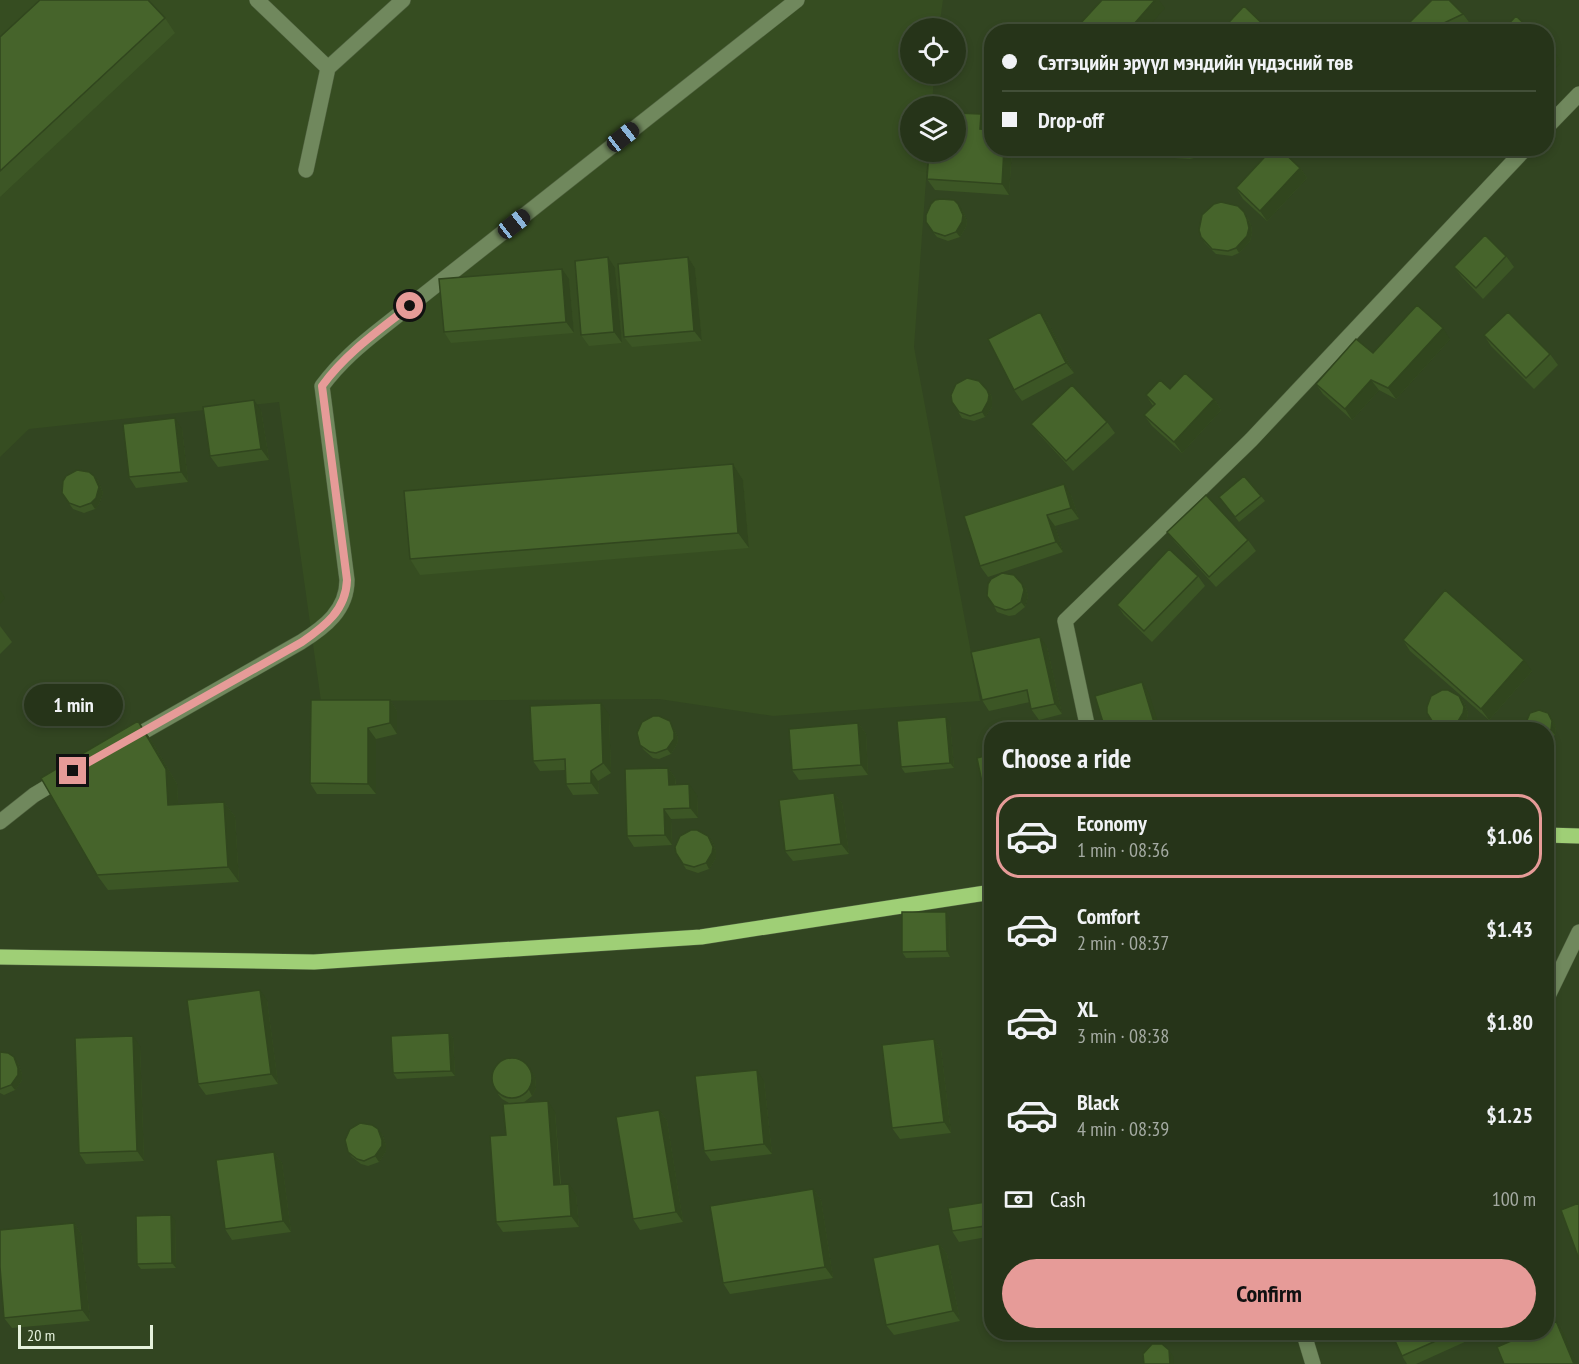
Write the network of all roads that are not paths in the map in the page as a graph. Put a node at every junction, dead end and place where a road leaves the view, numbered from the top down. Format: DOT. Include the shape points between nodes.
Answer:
graph roads {
  1 [pos="257,0"];
  2 [pos="403,0"];
  3 [pos="797,0"];
  4 [pos="327,68"];
  5 [pos="1579,94"];
  6 [pos="1554,120"];
  7 [pos="1518,156"];
  8 [pos="306,170"];
  9 [pos="1087,722"];
  10 [pos="114,748"];
  11 [pos="73,771"];
  12 [pos="0,822"];
  13 [pos="1554,835"];
  14 [pos="1579,836"];
  15 [pos="984,893"];
  16 [pos="1579,932"];
  17 [pos="0,957"];
  18 [pos="1554,984"];
  19 [pos="1306,1340"];
  20 [pos="1314,1364"];
  1 -- 4 [label="street"];
  2 -- 4 [label="street"];
  3 -- 10 [label="street" via="383,327 334,370 322,386 347,580 342,603 325,626 302,642"];
  4 -- 8 [label="street"];
  5 -- 6 [label="street"];
  7 -- 9 [label="street" via="1251,440 1065,621"];
  11 -- 12 [label="street"];
  13 -- 14 [label="main road"];
  15 -- 17 [label="main road" via="701,937 314,962"];
  16 -- 18 [label="street"];
  19 -- 20 [label="street"];
}
